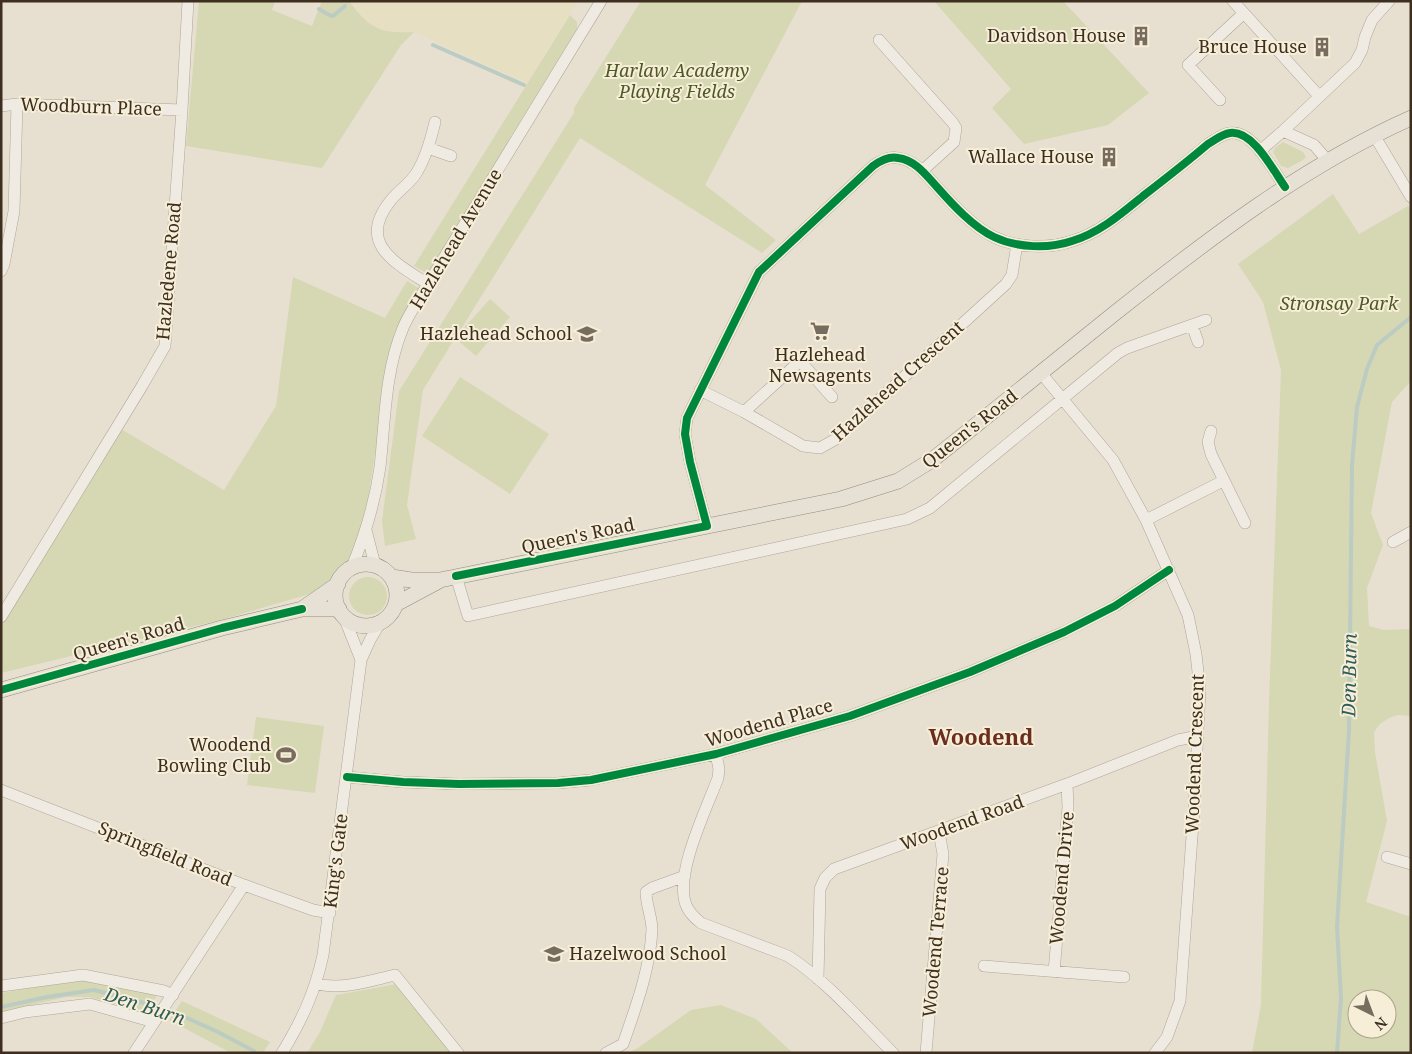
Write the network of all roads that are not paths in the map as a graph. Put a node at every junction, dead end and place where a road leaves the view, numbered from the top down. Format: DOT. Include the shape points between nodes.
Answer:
graph roads {
  1 [pos="188,1"];
  2 [pos="601,1"];
  3 [pos="1234,1"];
  4 [pos="1389,1"];
  5 [pos="1244,13"];
  6 [pos="879,40"];
  7 [pos="1319,96"];
  8 [pos="1220,100"];
  9 [pos="17,104"];
  10 [pos="1,106"];
  11 [pos="182,110"];
  12 [pos="1411,118"];
  13 [pos="435,122"];
  14 [pos="1283,131"];
  15 [pos="1374,135"];
  16 [pos="428,148"];
  17 [pos="1260,151"];
  18 [pos="451,156"];
  19 [pos="1328,161"];
  20 [pos="922,171"];
  21 [pos="1285,187"];
  22 [pos="1411,197"];
  23 [pos="1017,244"];
  24 [pos="1,270"];
  25 [pos="428,284"];
  26 [pos="1206,320"];
  27 [pos="1192,325"];
  28 [pos="1198,342"];
  29 [pos="1041,372"];
  30 [pos="700,390"];
  31 [pos="832,397"];
  32 [pos="1063,399"];
  33 [pos="744,412"];
  34 [pos="1211,431"];
  35 [pos="1224,481"];
  36 [pos="1146,520"];
  37 [pos="1245,523"];
  38 [pos="707,526"];
  39 [pos="366,530"];
  40 [pos="1411,532"];
  41 [pos="1393,542"];
  42 [pos="376,565"];
  43 [pos="352,567"];
  44 [pos="1169,570"];
  45 [pos="392,577"];
  46 [pos="440,580"];
  47 [pos="457,583"];
  48 [pos="338,584"];
  49 [pos="396,604"];
  50 [pos="302,609"];
  51 [pos="342,613"];
  52 [pos="1,617"];
  53 [pos="380,623"];
  54 [pos="361,660"];
  55 [pos="1,690"];
  56 [pos="1198,736"];
  57 [pos="716,754"];
  58 [pos="347,777"];
  59 [pos="1067,784"];
  60 [pos="1,790"];
  61 [pos="939,832"];
  62 [pos="1387,857"];
  63 [pos="1411,864"];
  64 [pos="685,876"];
  65 [pos="244,885"];
  66 [pos="330,914"];
  67 [pos="984,966"];
  68 [pos="1054,972"];
  69 [pos="1124,977"];
  70 [pos="818,979"];
  71 [pos="316,984"];
  72 [pos="1,986"];
  73 [pos="171,997"];
  74 [pos="1,1018"];
  75 [pos="156,1020"];
  76 [pos="134,1053"];
  77 [pos="282,1053"];
  78 [pos="458,1053"];
  79 [pos="606,1053"];
  80 [pos="893,1053"];
  81 [pos="926,1053"];
  82 [pos="1154,1053"];
  1 -- 11 [label="street, Hazledene Road"];
  2 -- 25 [label="street, Hazlehead Avenue"];
  3 -- 5 [label="street"];
  4 -- 7 [label="street" via="1372,20 1355,63"];
  5 -- 7 [label="street"];
  5 -- 8 [label="street" via="1188,65"];
  6 -- 20 [label="street" via="956,128 954,142"];
  7 -- 14 [label="street"];
  9 -- 10 [label="street, Woodburn Place"];
  9 -- 11 [label="street, Woodburn Place"];
  9 -- 24 [label="street" via="14,211"];
  11 -- 52 [label="street, Hazledene Road" via="165,346"];
  12 -- 15 [label="main road, Queen's Road"];
  13 -- 16 [label="street"];
  14 -- 17 [label="street"];
  14 -- 19 [label="street" via="1314,145"];
  15 -- 19 [label="main road, Queen's Road"];
  15 -- 22 [label="street"];
  16 -- 18 [label="street"];
  16 -- 25 [label="street" via="417,173 392,199 381,214 378,225 379,240 391,260"];
  17 -- 21 [label="street"];
  17 -- 23 [label="street" via="1253,142 1238,133 1223,135 1091,234 1054,246"];
  19 -- 21 [label="main road, Queen's Road"];
  20 -- 23 [label="street" via="962,214 994,237"];
  20 -- 30 [label="street" via="897,157 884,159 768,262 759,272"];
  21 -- 29 [label="main road, Queen's Road" via="1159,278"];
  23 -- 33 [label="street, Hazlehead Crescent" via="1012,275 1006,284 836,439 820,448 802,446"];
  25 -- 39 [label="street, Hazlehead Avenue" via="403,327 394,356 379,470"];
  26 -- 27 [label="street, Queen's Road"];
  27 -- 28 [label="street"];
  27 -- 32 [label="street, Queen's Road" via="1118,353"];
  29 -- 32 [label="street, Woodend Crescent"];
  29 -- 38 [label="main road, Queen's Road" via="932,460 898,480 841,499"];
  30 -- 33 [label="street, Hazlehead Crescent"];
  30 -- 38 [label="street" via="687,418 685,434"];
  31 -- 33 [label="street, Hazlehead Crescent" via="800,361"];
  32 -- 36 [label="street, Woodend Crescent" via="1113,460"];
  32 -- 47 [label="street, Queen's Road" via="930,508 907,519 468,616"];
  34 -- 35 [label="street" via="1208,442 1211,454"];
  35 -- 36 [label="street"];
  35 -- 37 [label="street"];
  36 -- 44 [label="street, Woodend Crescent"];
  38 -- 47 [label="main road, Queen's Road"];
  39 -- 42 [label="street, Hazlehead Avenue"];
  39 -- 43 [label="street, Hazlehead Avenue"];
  40 -- 41 [label="street"];
  42 -- 43 [label="main road"];
  42 -- 45 [label="main road"];
  43 -- 48 [label="main road"];
  44 -- 56 [label="street, Woodend Crescent" via="1188,615 1196,654 1200,690"];
  44 -- 57 [label="street, Woodend Place" via="1115,606 1064,632 970,672 850,716"];
  45 -- 46 [label="main road, Queen's Road"];
  45 -- 49 [label="main road" via="398,595"];
  46 -- 47 [label="main road, Queen's Road"];
  46 -- 49 [label="main road, Queen's Road"];
  48 -- 50 [label="main road"];
  48 -- 51 [label="main road" via="336,601"];
  49 -- 53 [label="main road"];
  50 -- 51 [label="main road"];
  50 -- 55 [label="main road, Queen's Road"];
  51 -- 53 [label="main road" via="361,625"];
  51 -- 54 [label="street, King's Gate"];
  53 -- 54 [label="street, King's Gate"];
  54 -- 58 [label="street, King's Gate"];
  56 -- 59 [label="street, Woodend Road" via="1178,740"];
  56 -- 82 [label="street, Woodend Crescent" via="1180,1001 1166,1037"];
  57 -- 58 [label="street, Woodend Place" via="591,780 558,783 459,784"];
  57 -- 64 [label="street" via="720,769 718,778 692,847"];
  58 -- 66 [label="street, King's Gate"];
  59 -- 61 [label="street, Woodend Road"];
  59 -- 68 [label="street, Woodend Drive" via="1068,807"];
  60 -- 65 [label="street, Springfield Road"];
  61 -- 70 [label="street, Woodend Road" via="834,869 825,878 820,889"];
  61 -- 81 [label="street, Woodend Terrace" via="944,854"];
  62 -- 63 [label="street"];
  64 -- 70 [label="street" via="686,904 701,923 788,956"];
  64 -- 79 [label="street" via="646,892 652,930 644,978 623,1044"];
  65 -- 66 [label="street, Springfield Road"];
  65 -- 73 [label="street"];
  66 -- 71 [label="street, King's Gate"];
  67 -- 68 [label="street" via="997,962"];
  68 -- 69 [label="street" via="1112,970"];
  70 -- 80 [label="street"];
  71 -- 77 [label="street, King's Gate"];
  71 -- 78 [label="street" via="346,986 395,975"];
  72 -- 73 [label="street" via="83,975 164,991"];
  73 -- 75 [label="street"];
  74 -- 75 [label="street" via="90,1004"];
  75 -- 76 [label="street"];
}
